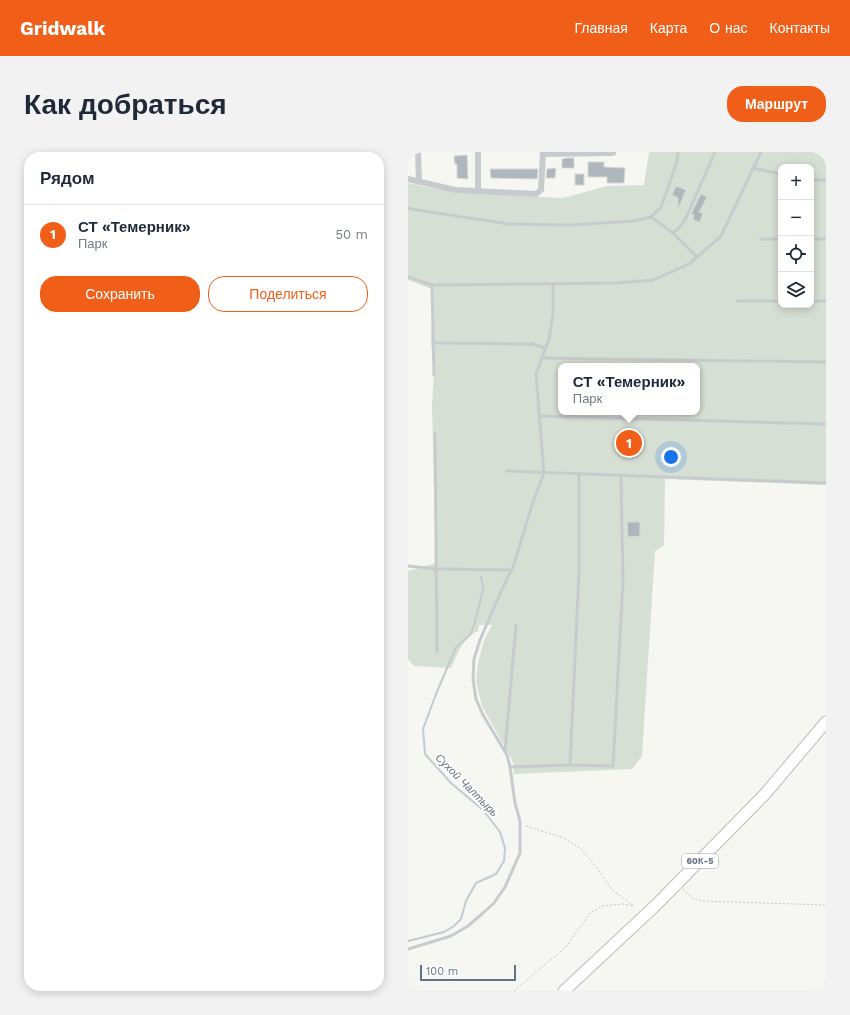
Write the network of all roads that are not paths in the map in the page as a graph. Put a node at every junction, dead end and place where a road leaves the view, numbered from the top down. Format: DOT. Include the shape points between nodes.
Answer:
graph roads {
  1 [pos="418,152"];
  2 [pos="478,152"];
  3 [pos="613,152"];
  4 [pos="678,152"];
  5 [pos="715,152"];
  6 [pos="761,152"];
  7 [pos="543,153"];
  8 [pos="753,168"];
  9 [pos="778,173"];
  10 [pos="408,179"];
  11 [pos="814,180"];
  12 [pos="826,180"];
  13 [pos="418,182"];
  14 [pos="478,190"];
  15 [pos="408,208"];
  16 [pos="651,217"];
  17 [pos="673,233"];
  18 [pos="761,239"];
  19 [pos="778,239"];
  20 [pos="814,239"];
  21 [pos="826,239"];
  22 [pos="697,256"];
  23 [pos="408,277"];
  24 [pos="553,284"];
  25 [pos="432,285"];
  26 [pos="736,301"];
  27 [pos="778,301"];
  28 [pos="814,301"];
  29 [pos="826,302"];
  30 [pos="433,343"];
  31 [pos="545,348"];
  32 [pos="542,358"];
  33 [pos="826,362"];
  34 [pos="434,375"];
  35 [pos="540,416"];
  36 [pos="826,424"];
  37 [pos="435,434"];
  38 [pos="507,471"];
  39 [pos="544,473"];
  40 [pos="579,474"];
  41 [pos="621,476"];
  42 [pos="826,483"];
  43 [pos="408,566"];
  44 [pos="436,569"];
  45 [pos="511,570"];
  46 [pos="516,625"];
  47 [pos="437,652"];
  48 [pos="826,722"];
  49 [pos="826,734"];
  50 [pos="505,751"];
  51 [pos="570,765"];
  52 [pos="510,767"];
  53 [pos="408,949"];
  54 [pos="564,991"];
  55 [pos="576,991"];
  1 -- 13 [label="street"];
  2 -- 14 [label="street"];
  3 -- 7 [label="street"];
  4 -- 16 [label="lane" via="661,207"];
  5 -- 17 [label="lane" via="685,220"];
  6 -- 8 [label="lane"];
  7 -- 14 [label="street" via="541,190 536,194"];
  8 -- 9 [label="lane"];
  8 -- 22 [label="lane" via="721,236"];
  10 -- 13 [label="street"];
  11 -- 12 [label="lane"];
  13 -- 14 [label="street" via="455,190"];
  15 -- 16 [label="lane" via="509,224 569,225 634,221"];
  16 -- 17 [label="lane"];
  17 -- 22 [label="lane"];
  18 -- 19 [label="lane"];
  20 -- 21 [label="lane"];
  22 -- 24 [label="lane" via="689,264 653,280"];
  23 -- 25 [label="lane"];
  24 -- 25 [label="lane"];
  24 -- 31 [label="lane" via="553,314"];
  25 -- 30 [label="lane"];
  26 -- 27 [label="lane"];
  28 -- 29 [label="lane"];
  30 -- 31 [label="lane" via="532,344"];
  30 -- 34 [label="lane"];
  31 -- 32 [label="lane"];
  32 -- 33 [label="lane"];
  32 -- 35 [label="lane" via="536,374"];
  35 -- 36 [label="lane"];
  35 -- 39 [label="lane"];
  37 -- 44 [label="lane"];
  38 -- 39 [label="lane"];
  39 -- 40 [label="lane"];
  39 -- 45 [label="lane"];
  40 -- 41 [label="lane"];
  40 -- 51 [label="lane" via="579,572"];
  41 -- 42 [label="lane"];
  41 -- 51 [label="lane" via="623,581 613,766"];
  43 -- 44 [label="lane"];
  44 -- 45 [label="lane"];
  44 -- 47 [label="lane"];
  45 -- 50 [label="lane" via="480,640 474,659 473,680 476,699 483,715"];
  46 -- 50 [label="lane"];
  48 -- 54 [label="highway, 60К-5" via="760,799 656,904"];
  49 -- 55 [label="highway, 60К-5" via="771,799 683,889"];
  50 -- 52 [label="lane"];
  51 -- 52 [label="lane"];
  52 -- 53 [label="lane" via="520,825 520,853 505,887 494,902 468,926 451,936"];
}
